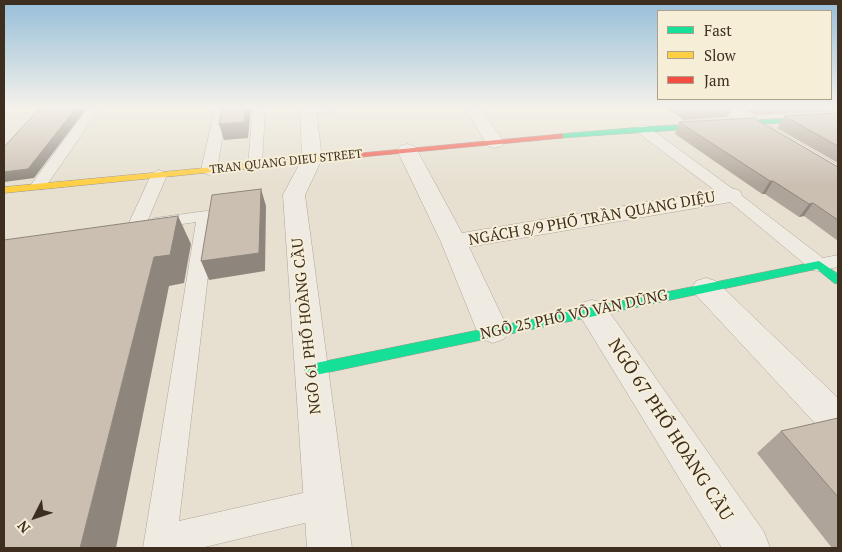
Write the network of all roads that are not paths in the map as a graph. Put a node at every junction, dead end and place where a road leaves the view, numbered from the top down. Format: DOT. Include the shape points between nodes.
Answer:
graph roads {
  1 [pos="76,134"];
  2 [pos="216,134"];
  3 [pos="258,134"];
  4 [pos="310,134"];
  5 [pos="490,134"];
  6 [pos="588,134"];
  7 [pos="648,134"];
  8 [pos="773,134"];
  9 [pos="495,142"];
  10 [pos="407,150"];
  11 [pos="312,160"];
  12 [pos="255,165"];
  13 [pos="209,170"];
  14 [pos="838,174"];
  15 [pos="159,175"];
  16 [pos="38,186"];
  17 [pos="4,190"];
  18 [pos="731,195"];
  19 [pos="454,242"];
  20 [pos="838,261"];
  21 [pos="819,265"];
  22 [pos="838,280"];
  23 [pos="706,288"];
  24 [pos="592,311"];
  25 [pos="493,331"];
  26 [pos="311,370"];
  27 [pos="838,422"];
  28 [pos="325,503"];
  29 [pos="159,545"];
  30 [pos="330,548"];
  31 [pos="748,548"];
  1 -- 16 [label="lane"];
  2 -- 13 [label="lane"];
  3 -- 12 [label="lane"];
  4 -- 11 [label="street"];
  5 -- 9 [label="street"];
  6 -- 9 [label="street, TRAN QUANG DIEU STREET"];
  7 -- 18 [label="lane"];
  8 -- 14 [label="street"];
  9 -- 10 [label="street, TRAN QUANG DIEU STREET"];
  10 -- 11 [label="street, TRAN QUANG DIEU STREET"];
  10 -- 19 [label="street"];
  11 -- 12 [label="street, TRAN QUANG DIEU STREET"];
  11 -- 26 [label="street, NGÕ 61 PHỐ HOÀNG CẦU" via="294,195"];
  12 -- 13 [label="street, TRAN QUANG DIEU STREET"];
  13 -- 15 [label="street, TRAN QUANG DIEU STREET"];
  15 -- 16 [label="street, TRAN QUANG DIEU STREET"];
  15 -- 29 [label="lane" via="127,227 206,216"];
  16 -- 17 [label="street, TRAN QUANG DIEU STREET"];
  18 -- 19 [label="street, NGÁCH 8/9 PHỐ TRẦN QUANG DIỆU"];
  18 -- 21 [label="lane"];
  19 -- 25 [label="street"];
  20 -- 21 [label="lane, NGÕ 25 PHỐ VÕ VĂN DŨNG"];
  21 -- 22 [label="street"];
  21 -- 23 [label="street, NGÕ 25 PHỐ VÕ VĂN DŨNG"];
  23 -- 24 [label="street, NGÕ 25 PHỐ VÕ VĂN DŨNG"];
  23 -- 27 [label="street"];
  24 -- 25 [label="street, NGÕ 25 PHỐ VÕ VĂN DŨNG"];
  24 -- 31 [label="street, NGÕ 67 PHỐ HOÀNG CẦU"];
  25 -- 26 [label="street, NGÕ 25 PHỐ VÕ VĂN DŨNG"];
  26 -- 28 [label="street, NGÕ 61 PHỐ HOÀNG CẦU"];
  28 -- 29 [label="lane"];
  28 -- 30 [label="street, NGÕ 61 PHỐ HOÀNG CẦU"];
}
